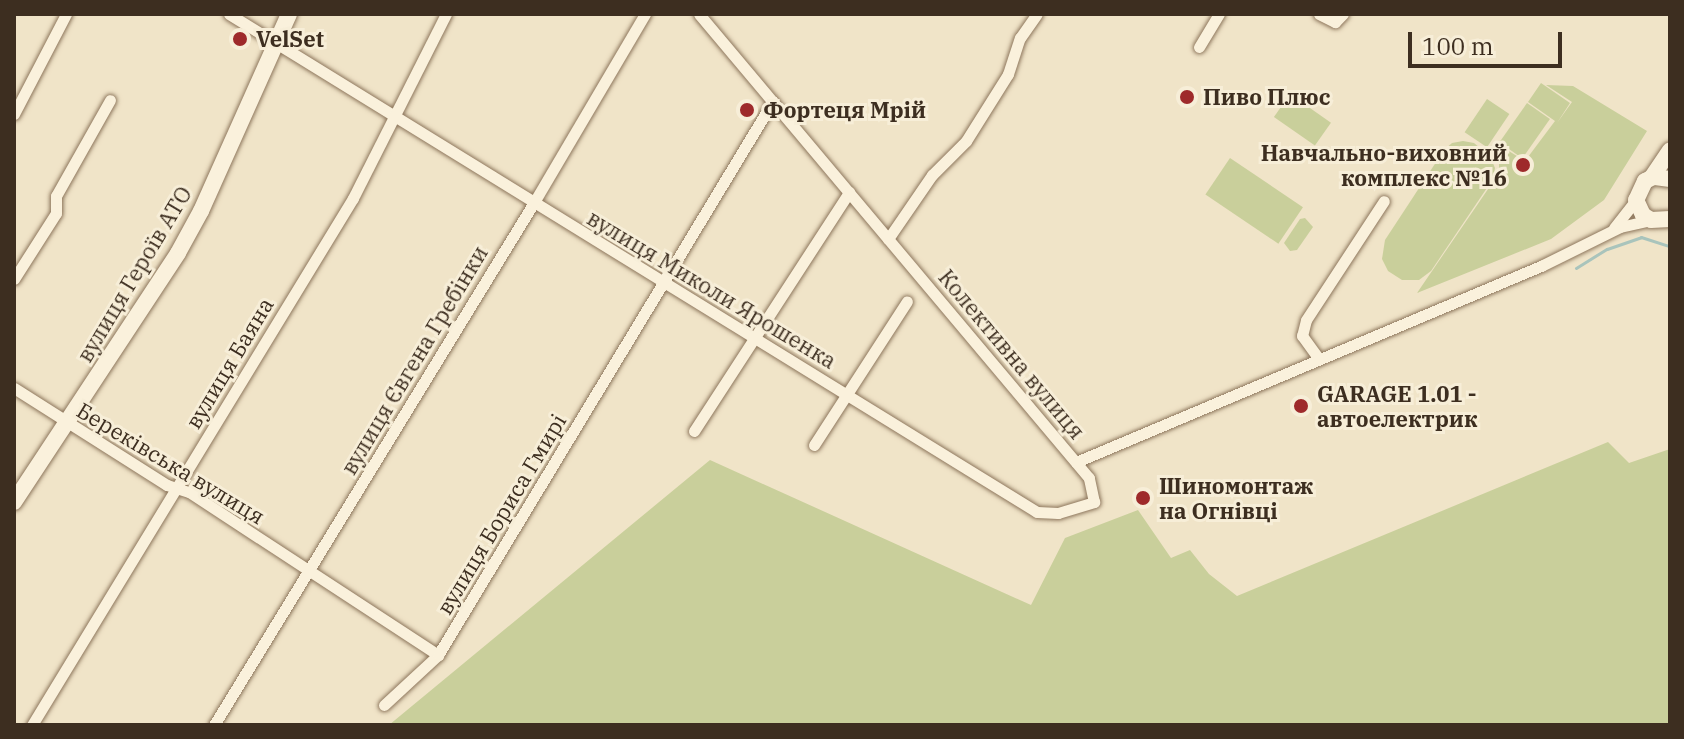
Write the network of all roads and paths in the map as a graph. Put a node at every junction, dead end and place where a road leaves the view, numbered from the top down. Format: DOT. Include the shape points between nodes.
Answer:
graph roads {
  1 [pos="66,14"];
  2 [pos="229,14"];
  3 [pos="289,14"];
  4 [pos="446,14"];
  5 [pos="645,14"];
  6 [pos="699,14"];
  7 [pos="1037,14"];
  8 [pos="1219,14"];
  9 [pos="1319,14"];
  10 [pos="1343,14"];
  11 [pos="276,45"];
  12 [pos="1199,47"];
  13 [pos="110,100"];
  14 [pos="773,101"];
  15 [pos="14,114"];
  16 [pos="395,118"];
  17 [pos="1670,150"];
  18 [pos="1652,177"];
  19 [pos="1670,179"];
  20 [pos="849,192"];
  21 [pos="1636,200"];
  22 [pos="1384,201"];
  23 [pos="533,204"];
  24 [pos="1663,222"];
  25 [pos="1607,233"];
  26 [pos="888,239"];
  27 [pos="14,279"];
  28 [pos="664,283"];
  29 [pos="907,301"];
  30 [pos="755,337"];
  31 [pos="1319,359"];
  32 [pos="14,388"];
  33 [pos="847,394"];
  34 [pos="67,423"];
  35 [pos="694,431"];
  36 [pos="814,445"];
  37 [pos="1076,462"];
  38 [pos="177,488"];
  39 [pos="14,502"];
  40 [pos="308,571"];
  41 [pos="438,655"];
  42 [pos="384,705"];
  43 [pos="32,725"];
  44 [pos="214,725"];
  1 -- 15 [label="street"];
  2 -- 11 [label="street, вулиця Миколи Ярошенка"];
  3 -- 11 [label="street, вулиця Героїв АТО"];
  4 -- 16 [label="street, вулиця Баяна"];
  5 -- 23 [label="street, вулиця Євгена Гребінки"];
  6 -- 14 [label="street, Колективна вулиця"];
  7 -- 26 [label="street" via="966,141 932,175"];
  8 -- 12 [label="street"];
  9 -- 10 [label="street" via="1335,22"];
  11 -- 16 [label="street, вулиця Миколи Ярошенка"];
  11 -- 34 [label="street, вулиця Героїв АТО" via="193,225"];
  13 -- 27 [label="street" via="56,196 56,213"];
  14 -- 20 [label="street, Колективна вулиця"];
  14 -- 28 [label="street, вулиця Бориса Гмирі"];
  16 -- 23 [label="street, вулиця Миколи Ярошенка"];
  16 -- 38 [label="street, вулиця Баяна" via="353,198"];
  17 -- 18 [label="street"];
  18 -- 19 [label="street"];
  18 -- 21 [label="street" via="1641,185"];
  20 -- 26 [label="street, Колективна вулиця"];
  20 -- 30 [label="street"];
  21 -- 24 [label="street" via="1643,215"];
  21 -- 25 [label="street, Колективна вулиця"];
  22 -- 31 [label="street" via="1306,320 1302,336"];
  23 -- 28 [label="street, вулиця Миколи Ярошенка"];
  23 -- 40 [label="street, вулиця Євгена Гребінки"];
  24 -- 25 [label="street, Колективна вулиця" via="1630,223"];
  25 -- 31 [label="street, Колективна вулиця"];
  26 -- 37 [label="street, Колективна вулиця"];
  28 -- 30 [label="street, вулиця Миколи Ярошенка"];
  28 -- 41 [label="street, вулиця Бориса Гмирі"];
  29 -- 33 [label="street"];
  30 -- 33 [label="street, вулиця Миколи Ярошенка"];
  30 -- 35 [label="street"];
  31 -- 37 [label="street, Колективна вулиця"];
  32 -- 34 [label="street, Береківська вулиця"];
  33 -- 36 [label="street"];
  33 -- 37 [label="street, вулиця Миколи Ярошенка" via="1037,512 1058,513 1094,502 1089,478"];
  34 -- 38 [label="street, Береківська вулиця"];
  34 -- 39 [label="street, вулиця Героїв АТО"];
  38 -- 40 [label="street, Береківська вулиця"];
  38 -- 43 [label="street, вулиця Баяна"];
  40 -- 41 [label="street"];
  40 -- 44 [label="street, вулиця Євгена Гребінки"];
  41 -- 42 [label="street, вулиця Бориса Гмирі"];
}
